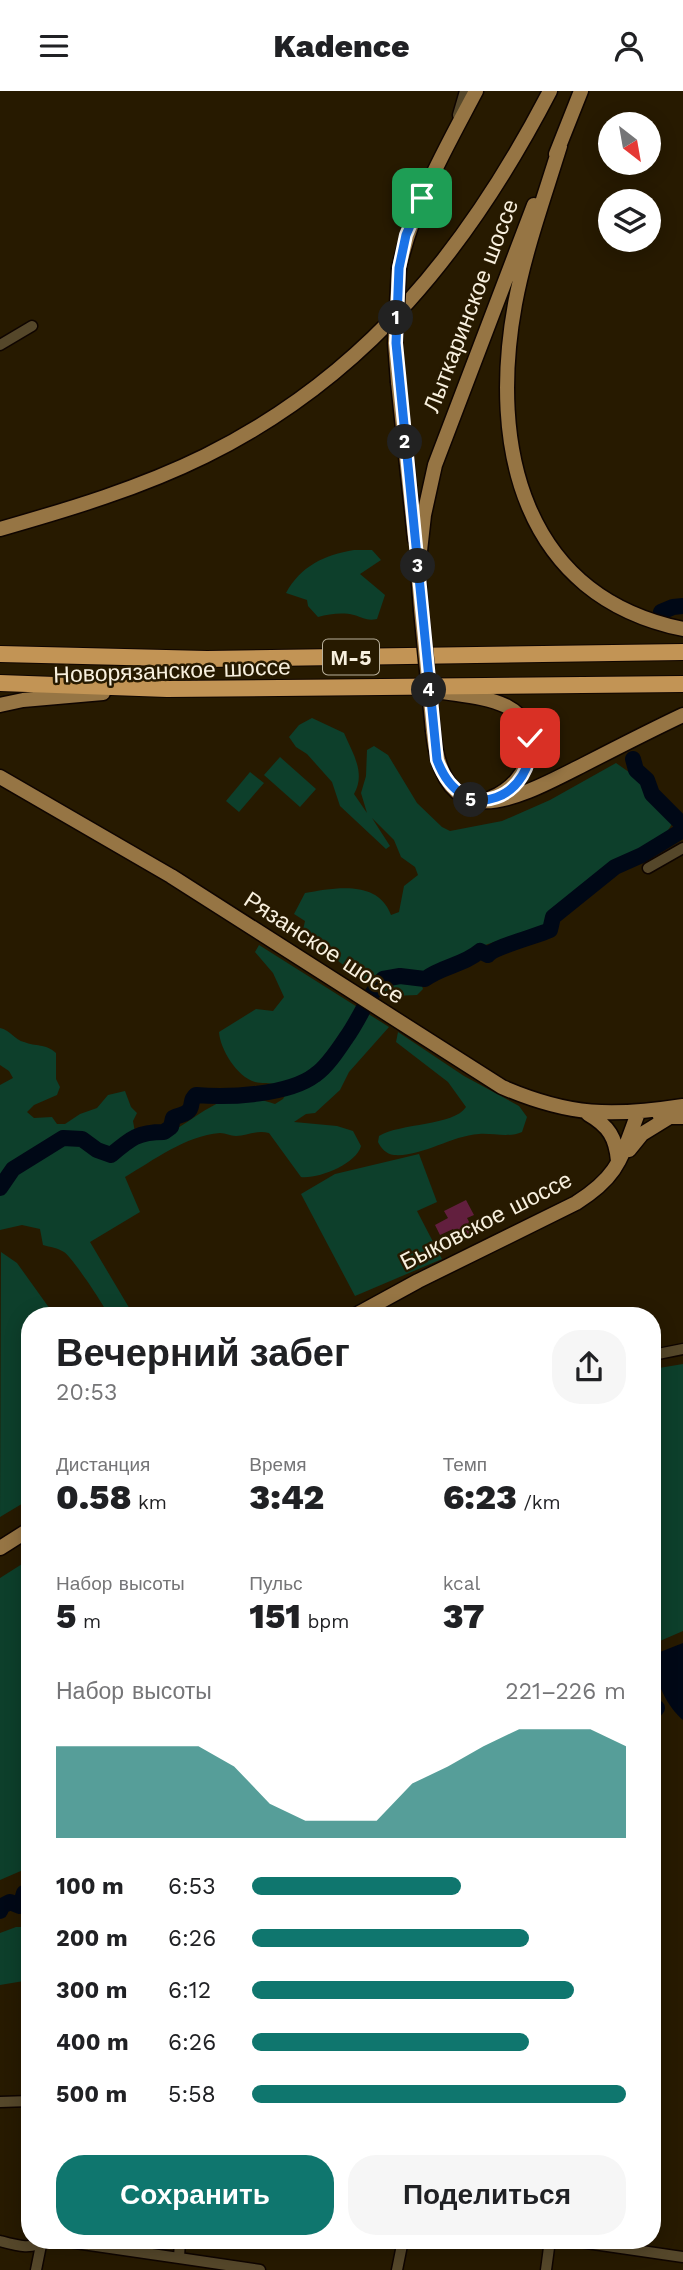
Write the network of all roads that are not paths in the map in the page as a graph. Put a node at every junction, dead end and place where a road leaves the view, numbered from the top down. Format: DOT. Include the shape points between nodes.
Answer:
graph roads {
  1 [pos="465,91"];
  2 [pos="475,91"];
  3 [pos="550,91"];
  4 [pos="581,91"];
  5 [pos="452,137"];
  6 [pos="560,146"];
  7 [pos="32,326"];
  8 [pos="0,345"];
  9 [pos="0,529"];
  10 [pos="418,569"];
  11 [pos="683,629"];
  12 [pos="683,652"];
  13 [pos="0,654"];
  14 [pos="0,683"];
  15 [pos="683,684"];
  16 [pos="418,688"];
  17 [pos="167,689"];
  18 [pos="0,705"];
  19 [pos="683,715"];
  20 [pos="4,778"];
  21 [pos="482,801"];
  22 [pos="683,848"];
  23 [pos="648,868"];
  24 [pos="683,1106"];
  25 [pos="584,1113"];
  26 [pos="638,1113"];
  27 [pos="683,1117"];
  28 [pos="668,1118"];
  29 [pos="619,1166"];
  30 [pos="371,1307"];
  31 [pos="683,1349"];
  32 [pos="661,1353"];
  33 [pos="21,1535"];
  34 [pos="0,1548"];
  35 [pos="21,2101"];
  36 [pos="0,2102"];
  37 [pos="0,2241"];
  38 [pos="21,2246"];
  39 [pos="42,2249"];
  40 [pos="121,2249"];
  41 [pos="179,2249"];
  42 [pos="401,2249"];
  43 [pos="549,2249"];
  44 [pos="628,2249"];
  45 [pos="179,2257"];
  46 [pos="683,2257"];
  47 [pos="36,2270"];
  48 [pos="260,2270"];
  49 [pos="397,2270"];
  50 [pos="546,2270"];
  1 -- 5 [label="street"];
  2 -- 5 [label="main road, Лыткаринское шоссе"];
  3 -- 9 [label="main road" via="500,183 440,266 356,355 314,389 256,429 205,456 137,485"];
  4 -- 6 [label="main road, Лыткаринское шоссе"];
  5 -- 10 [label="main road, Лыткаринское шоссе, bridge" via="406,235 399,268 398,381"];
  6 -- 10 [label="main road, Лыткаринское шоссе" via="519,238 435,464"];
  6 -- 11 [label="main road, Лыткаринское шоссе" via="514,305 507,412 520,485 544,538 574,576 628,613"];
  7 -- 8 [label="street"];
  10 -- 21 [label="main road, Лыткаринское шоссе, bridge" via="437,760 448,784 470,800"];
  12 -- 13 [label="highway, Новорязанское шоссе / М-5" via="208,659"];
  14 -- 17 [label="highway, М-5"];
  15 -- 16 [label="highway, Новорязанское шоссе / М-5"];
  16 -- 17 [label="highway, Новорязанское шоссе / М-5"];
  16 -- 21 [label="main road" via="493,702 513,711 524,723 531,745 526,769 506,791"];
  17 -- 18 [label="main road, Новорязанское шоссе / М-5"];
  19 -- 21 [label="main road" via="526,794"];
  20 -- 25 [label="main road, Рязанское шоссе" via="171,876 502,1087"];
  22 -- 23 [label="street"];
  24 -- 26 [label="main road, Рязанское шоссе"];
  25 -- 26 [label="main road, Рязанское шоссе"];
  25 -- 29 [label="main road" via="609,1129"];
  26 -- 28 [label="main road, Рязанское шоссе"];
  26 -- 29 [label="main road, Быковское шоссе"];
  27 -- 28 [label="main road, Рязанское шоссе"];
  28 -- 29 [label="main road" via="642,1134"];
  29 -- 30 [label="main road, Быковское шоссе" via="597,1190 576,1203"];
  31 -- 32 [label="street"];
  33 -- 34 [label="main road"];
  35 -- 36 [label="street"];
  37 -- 38 [label="street"];
  39 -- 47 [label="street"];
  40 -- 45 [label="street"];
  41 -- 45 [label="street"];
  42 -- 49 [label="street"];
  43 -- 50 [label="street"];
  44 -- 46 [label="street"];
  45 -- 48 [label="street"];
}
